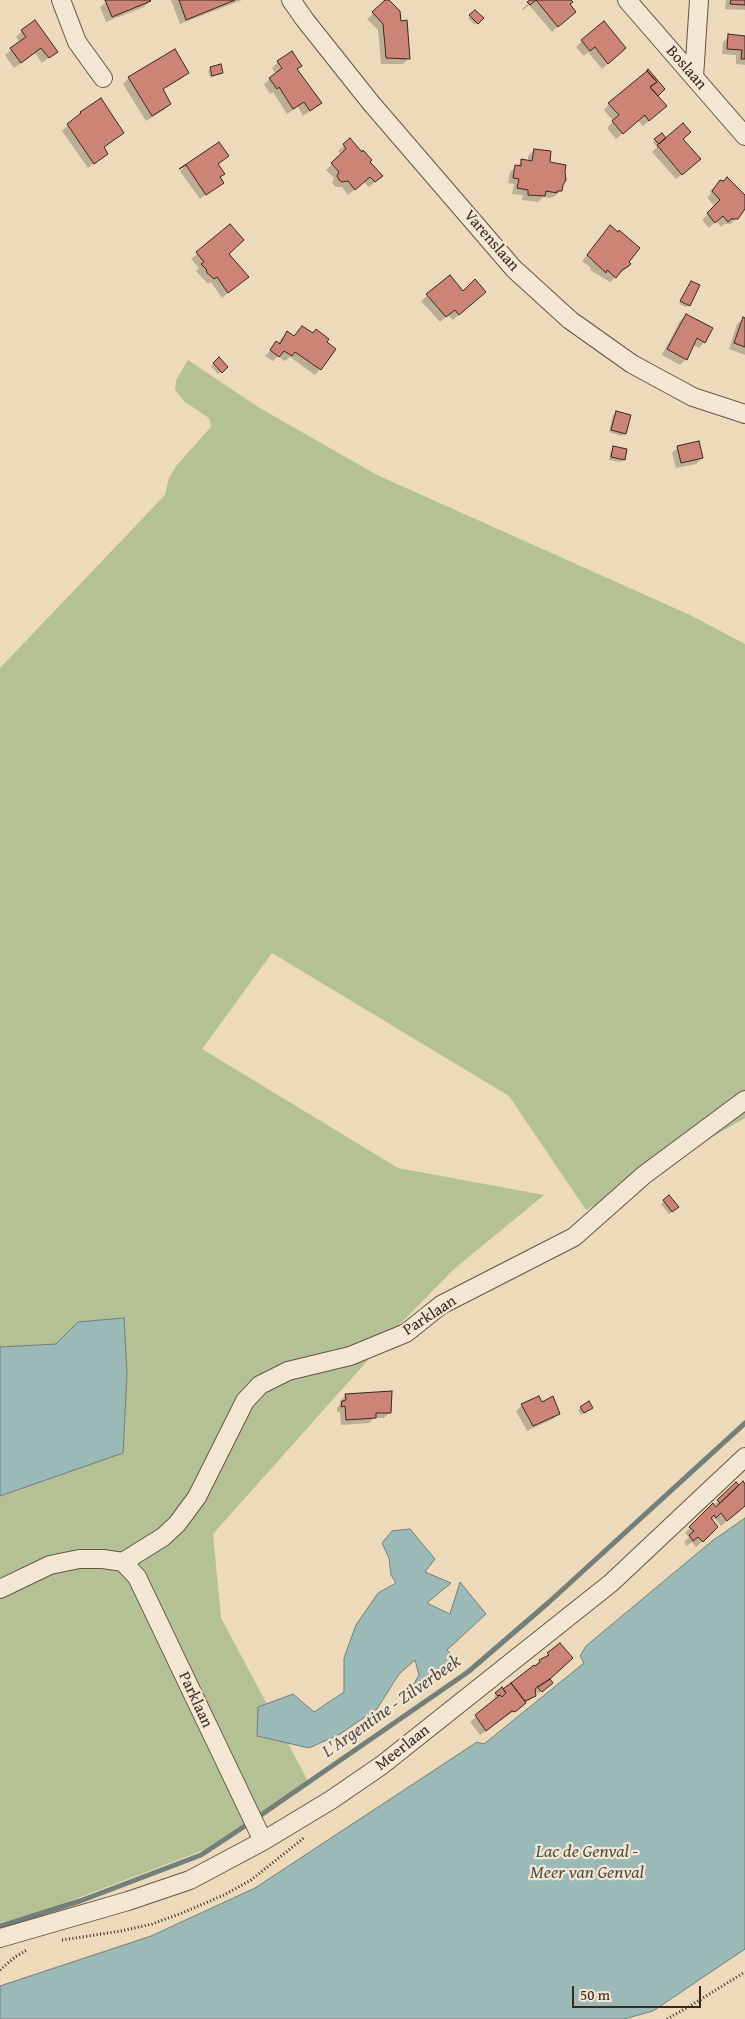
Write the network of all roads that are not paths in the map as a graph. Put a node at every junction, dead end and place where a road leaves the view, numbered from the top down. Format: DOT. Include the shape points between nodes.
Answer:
graph roads {
  1 [pos="61,0"];
  2 [pos="291,0"];
  3 [pos="628,0"];
  4 [pos="699,0"];
  5 [pos="694,77"];
  6 [pos="102,78"];
  7 [pos="745,136"];
  8 [pos="745,414"];
  9 [pos="745,1100"];
  10 [pos="745,1457"];
  11 [pos="123,1562"];
  12 [pos="0,1589"];
  13 [pos="260,1836"];
  14 [pos="0,1938"];
  1 -- 6 [label="street" via="77,42"];
  2 -- 8 [label="street, Varenslaan" via="372,103 514,269 570,320 632,364 692,397"];
  3 -- 5 [label="street, Boslaan"];
  4 -- 5 [label="street"];
  5 -- 7 [label="street, Boslaan"];
  9 -- 11 [label="street, Parklaan" via="644,1175 574,1237 441,1305 406,1333 350,1356 288,1371 260,1386 245,1401 197,1496 176,1524 163,1537"];
  10 -- 13 [label="street, Meerlaan" via="611,1583 382,1765 331,1800"];
  11 -- 12 [label="street" via="79,1559 42,1569"];
  11 -- 13 [label="street, Parklaan" via="137,1577"];
  13 -- 14 [label="street, Meerlaan" via="190,1880"];
}
